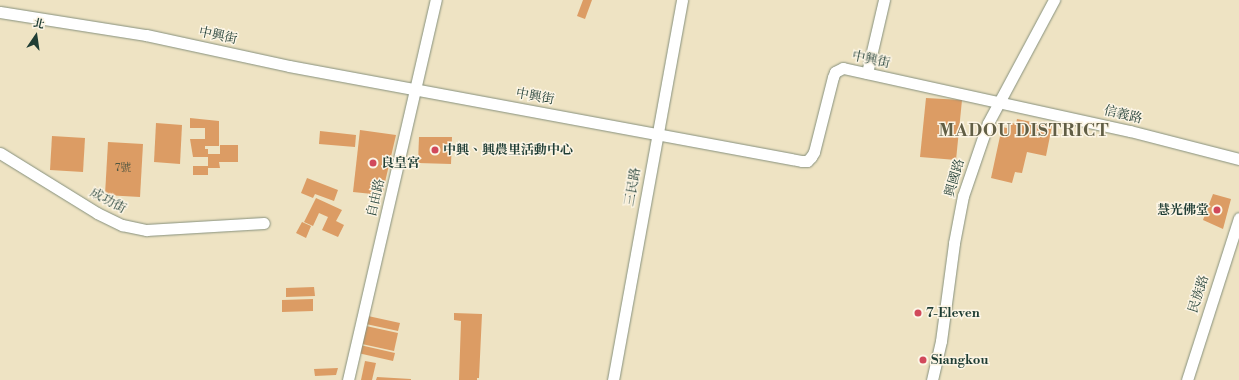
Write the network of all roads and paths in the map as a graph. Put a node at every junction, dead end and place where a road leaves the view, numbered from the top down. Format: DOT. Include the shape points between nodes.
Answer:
graph roads {
  1 [pos="436,0"];
  2 [pos="682,0"];
  3 [pos="884,0"];
  4 [pos="1054,0"];
  5 [pos="0,12"];
  6 [pos="866,73"];
  7 [pos="416,89"];
  8 [pos="999,103"];
  9 [pos="657,133"];
  10 [pos="0,153"];
  11 [pos="1239,159"];
  12 [pos="1239,218"];
  13 [pos="264,223"];
  14 [pos="348,380"];
  15 [pos="613,380"];
  16 [pos="932,380"];
  17 [pos="1187,380"];
  1 -- 7 [label="street, 自由路"];
  2 -- 9 [label="street, 三民路"];
  3 -- 6 [label="street"];
  4 -- 8 [label="street, 興國路"];
  5 -- 7 [label="street, 中興街" via="146,35 289,66"];
  6 -- 8 [label="street, 中興街"];
  6 -- 9 [label="street, 中興街" via="843,68 835,72 814,152 807,161"];
  7 -- 9 [label="street, 中興街"];
  7 -- 14 [label="street, 自由路"];
  8 -- 11 [label="street, 信義路" via="1130,131"];
  8 -- 16 [label="street, 興國路" via="988,123 963,196 941,341"];
  9 -- 15 [label="street, 三民路"];
  10 -- 13 [label="street, 成功街" via="97,213 122,225 146,230"];
  12 -- 17 [label="street, 民族路"];
}
